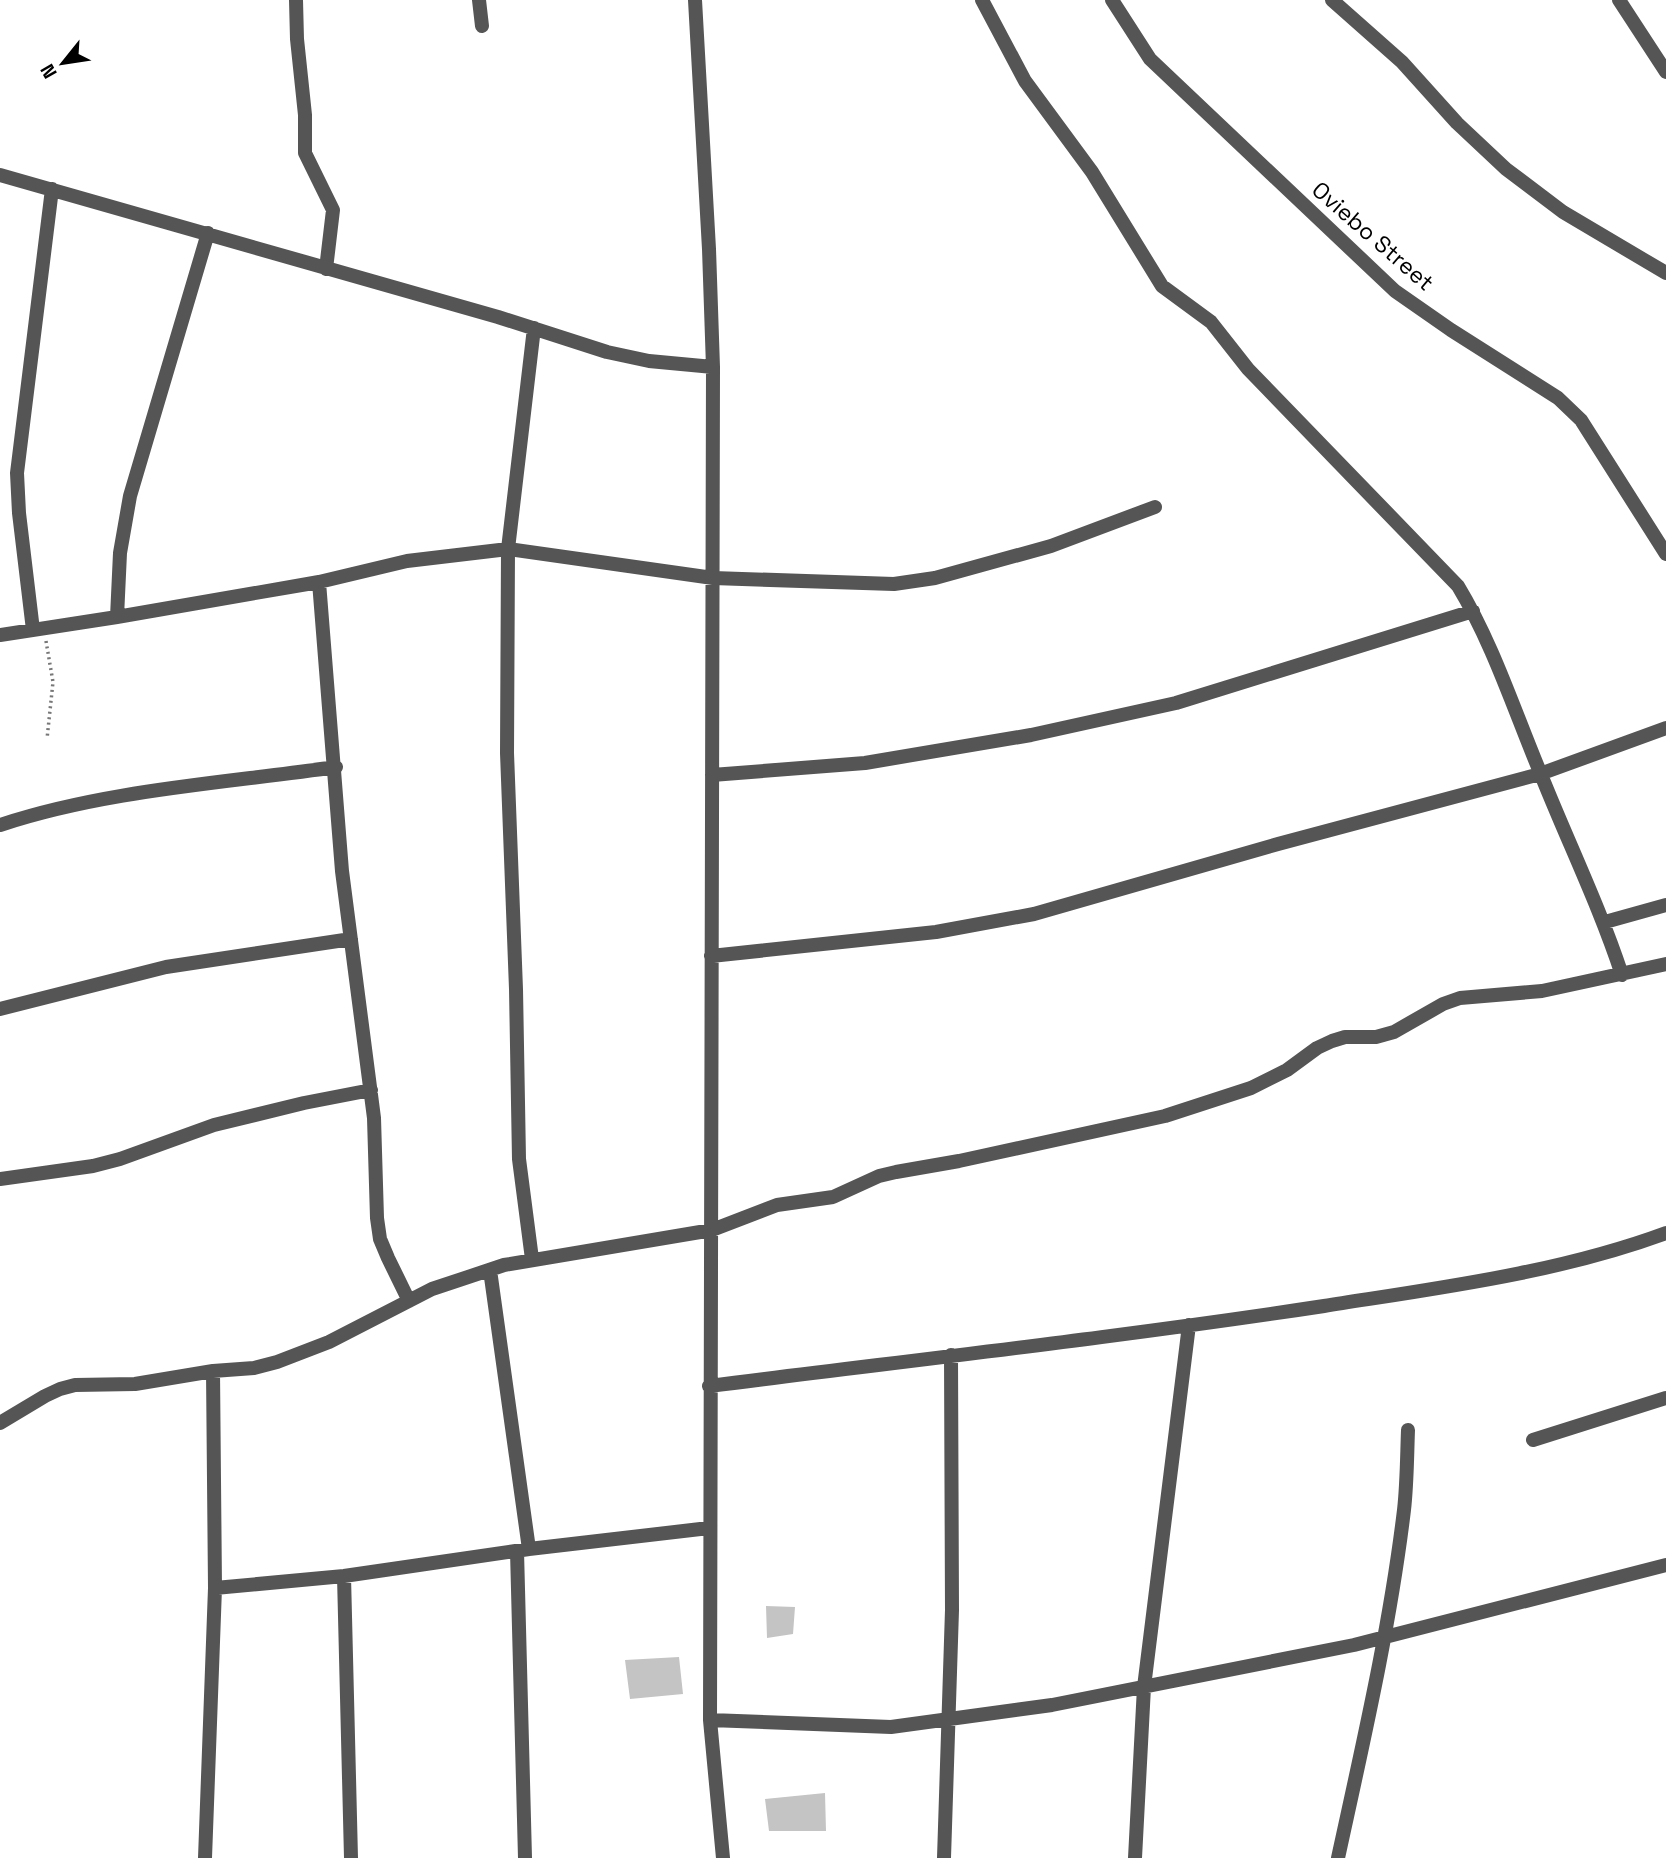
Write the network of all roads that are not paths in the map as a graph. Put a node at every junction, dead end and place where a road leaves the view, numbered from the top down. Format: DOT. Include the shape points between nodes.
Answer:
graph roads {
  1 [pos="296,0"];
  2 [pos="479,0"];
  3 [pos="695,0"];
  4 [pos="982,0"];
  5 [pos="1112,0"];
  6 [pos="1332,0"];
  7 [pos="1619,0"];
  8 [pos="482,26"];
  9 [pos="1666,72"];
  10 [pos="0,175"];
  11 [pos="52,189"];
  12 [pos="208,233"];
  13 [pos="326,270"];
  14 [pos="1666,273"];
  15 [pos="534,327"];
  16 [pos="713,367"];
  17 [pos="1155,507"];
  18 [pos="508,550"];
  19 [pos="1666,554"];
  20 [pos="713,578"];
  21 [pos="319,582"];
  22 [pos="1473,611"];
  23 [pos="117,617"];
  24 [pos="39,629"];
  25 [pos="0,635"];
  26 [pos="1666,728"];
  27 [pos="336,767"];
  28 [pos="1540,774"];
  29 [pos="712,775"];
  30 [pos="0,825"];
  31 [pos="1666,905"];
  32 [pos="1605,922"];
  33 [pos="351,939"];
  34 [pos="712,956"];
  35 [pos="1666,964"];
  36 [pos="1622,975"];
  37 [pos="0,1009"];
  38 [pos="370,1090"];
  39 [pos="0,1178"];
  40 [pos="712,1230"];
  41 [pos="1666,1233"];
  42 [pos="532,1259"];
  43 [pos="490,1270"];
  44 [pos="409,1301"];
  45 [pos="1189,1325"];
  46 [pos="951,1355"];
  47 [pos="212,1371"];
  48 [pos="709,1386"];
  49 [pos="1666,1398"];
  50 [pos="0,1423"];
  51 [pos="1408,1430"];
  52 [pos="1533,1440"];
  53 [pos="709,1528"];
  54 [pos="523,1550"];
  55 [pos="1666,1564"];
  56 [pos="344,1576"];
  57 [pos="215,1588"];
  58 [pos="1384,1638"];
  59 [pos="1144,1688"];
  60 [pos="710,1720"];
  61 [pos="948,1720"];
  62 [pos="205,1858"];
  63 [pos="351,1858"];
  64 [pos="525,1858"];
  65 [pos="723,1858"];
  66 [pos="944,1858"];
  67 [pos="1135,1858"];
  68 [pos="1338,1858"];
  1 -- 13 [label="street" via="305,153 333,210"];
  2 -- 8 [label="street"];
  3 -- 16 [label="street"];
  4 -- 22 [label="street" via="1025,81 1092,172 1162,286 1211,322 1248,369 1458,586"];
  5 -- 19 [label="street, Oviebo Street" via="1139,45 1166,75 1395,291 1559,398 1581,420"];
  6 -- 14 [label="street" via="1402,62 1506,169 1563,212"];
  7 -- 9 [label="street"];
  10 -- 11 [label="street"];
  11 -- 12 [label="street"];
  11 -- 24 [label="street" via="17,473 19,513"];
  12 -- 13 [label="street"];
  12 -- 23 [label="street" via="130,496 120,553"];
  13 -- 15 [label="street"];
  15 -- 16 [label="street" via="607,352"];
  15 -- 18 [label="street"];
  16 -- 20 [label="street"];
  17 -- 20 [label="street" via="1051,547 936,578 894,584"];
  18 -- 20 [label="street"];
  18 -- 21 [label="street" via="407,561"];
  18 -- 42 [label="street" via="507,753 519,1159"];
  20 -- 29 [label="street"];
  21 -- 23 [label="street"];
  21 -- 27 [label="street"];
  22 -- 28 [label="street"];
  22 -- 29 [label="street" via="1176,703 1031,735 865,764"];
  23 -- 24 [label="street"];
  24 -- 25 [label="street"];
  26 -- 28 [label="street"];
  27 -- 30 [label="street" via="45,810"];
  27 -- 33 [label="street"];
  28 -- 32 [label="street"];
  28 -- 34 [label="street" via="1034,914 936,932"];
  29 -- 34 [label="street"];
  31 -- 32 [label="street"];
  32 -- 36 [label="street"];
  33 -- 37 [label="street" via="166,967"];
  33 -- 38 [label="street"];
  34 -- 40 [label="street"];
  35 -- 36 [label="street"];
  36 -- 40 [label="street" via="1542,991 1460,998 1394,1032 1332,1041 1251,1088 1165,1116 879,1176 833,1197 777,1205"];
  38 -- 39 [label="street" via="214,1125 93,1166"];
  38 -- 44 [label="street" via="380,1239"];
  40 -- 42 [label="street"];
  40 -- 48 [label="street"];
  41 -- 45 [label="street" via="1519,1273"];
  42 -- 43 [label="street"];
  43 -- 44 [label="street"];
  43 -- 54 [label="street"];
  44 -- 47 [label="street" via="277,1362"];
  45 -- 46 [label="street"];
  45 -- 59 [label="street"];
  46 -- 48 [label="street"];
  46 -- 61 [label="street"];
  47 -- 50 [label="street" via="135,1384 60,1388"];
  47 -- 57 [label="street"];
  48 -- 53 [label="street"];
  49 -- 52 [label="street"];
  51 -- 58 [label="street" via="1405,1507"];
  53 -- 54 [label="street"];
  53 -- 60 [label="street"];
  54 -- 56 [label="street"];
  54 -- 64 [label="street"];
  55 -- 58 [label="street"];
  56 -- 57 [label="street"];
  56 -- 63 [label="street"];
  57 -- 62 [label="street"];
  58 -- 59 [label="street"];
  58 -- 68 [label="street"];
  59 -- 61 [label="street"];
  59 -- 67 [label="street"];
  60 -- 61 [label="street" via="891,1727"];
  60 -- 65 [label="street"];
  61 -- 66 [label="street"];
}
